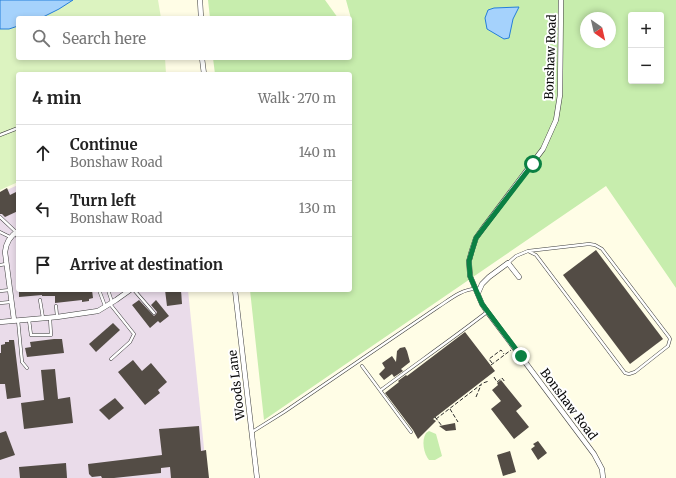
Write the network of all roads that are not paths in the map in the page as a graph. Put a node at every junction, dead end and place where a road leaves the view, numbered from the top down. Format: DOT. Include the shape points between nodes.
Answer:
graph roads {
  1 [pos="200,0"];
  2 [pos="562,0"];
  3 [pos="201,16"];
  4 [pos="202,60"];
  5 [pos="204,72"];
  6 [pos="16,129"];
  7 [pos="0,135"];
  8 [pos="0,217"];
  9 [pos="16,230"];
  10 [pos="0,232"];
  11 [pos="16,232"];
  12 [pos="10,238"];
  13 [pos="528,251"];
  14 [pos="508,263"];
  15 [pos="6,264"];
  16 [pos="0,265"];
  17 [pos="519,277"];
  18 [pos="10,290"];
  19 [pos="0,291"];
  20 [pos="477,291"];
  21 [pos="100,292"];
  22 [pos="108,292"];
  23 [pos="127,292"];
  24 [pos="136,292"];
  25 [pos="235,292"];
  26 [pos="40,300"];
  27 [pos="11,302"];
  28 [pos="0,303"];
  29 [pos="109,304"];
  30 [pos="56,306"];
  31 [pos="488,312"];
  32 [pos="154,313"];
  33 [pos="57,317"];
  34 [pos="44,318"];
  35 [pos="50,318"];
  36 [pos="29,319"];
  37 [pos="16,320"];
  38 [pos="0,322"];
  39 [pos="111,359"];
  40 [pos="362,366"];
  41 [pos="26,368"];
  42 [pos="381,390"];
  43 [pos="252,432"];
  44 [pos="411,432"];
  45 [pos="256,478"];
  46 [pos="603,478"];
  1 -- 3 [label="street"];
  2 -- 20 [label="street, Bonshaw Road" via="560,95 556,120 543,150 476,238 469,261 470,276"];
  4 -- 5 [label="street"];
  6 -- 7 [label="lane"];
  8 -- 9 [label="lane"];
  10 -- 12 [label="lane"];
  11 -- 12 [label="street"];
  12 -- 15 [label="street" via="6,245"];
  13 -- 13 [label="lane" via="589,244 602,249 669,337 668,346 635,372 625,373 536,255"];
  13 -- 14 [label="lane"];
  14 -- 17 [label="street"];
  14 -- 20 [label="street"];
  15 -- 16 [label="lane"];
  15 -- 18 [label="street"];
  18 -- 19 [label="lane"];
  18 -- 27 [label="street"];
  20 -- 31 [label="street, Bonshaw Road"];
  20 -- 43 [label="lane" via="470,289 461,292"];
  21 -- 29 [label="lane"];
  22 -- 29 [label="lane"];
  23 -- 29 [label="street"];
  24 -- 32 [label="lane"];
  25 -- 43 [label="street, Woods Lane"];
  26 -- 34 [label="lane"];
  27 -- 28 [label="lane"];
  27 -- 37 [label="street"];
  29 -- 33 [label="street" via="98,311"];
  29 -- 39 [label="lane" via="134,334 130,342"];
  30 -- 33 [label="lane"];
  31 -- 42 [label="lane"];
  31 -- 46 [label="street, Bonshaw Road" via="591,449 602,469"];
  33 -- 35 [label="street"];
  34 -- 35 [label="street"];
  34 -- 36 [label="street"];
  35 -- 36 [label="lane" via="51,335 31,335"];
  36 -- 37 [label="street"];
  37 -- 38 [label="street"];
  37 -- 41 [label="lane" via="22,362"];
  40 -- 42 [label="lane"];
  42 -- 44 [label="lane"];
  43 -- 45 [label="street, Woods Lane"];
}
